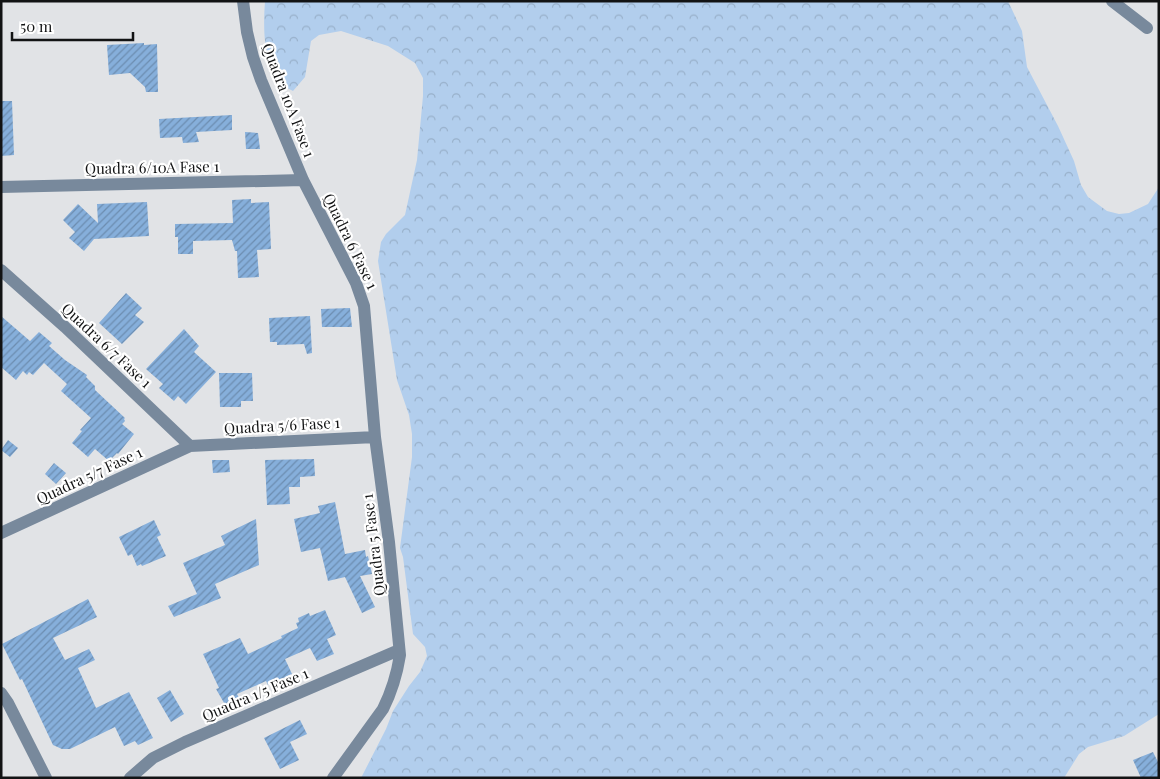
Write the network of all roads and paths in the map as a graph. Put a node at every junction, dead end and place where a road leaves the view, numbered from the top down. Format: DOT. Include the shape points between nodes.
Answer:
graph roads {
  1 [pos="243,1"];
  2 [pos="1112,1"];
  3 [pos="1147,28"];
  4 [pos="303,180"];
  5 [pos="1,187"];
  6 [pos="1,270"];
  7 [pos="375,437"];
  8 [pos="190,446"];
  9 [pos="1,534"];
  10 [pos="399,650"];
  11 [pos="1,693"];
  12 [pos="46,778"];
  13 [pos="130,778"];
  14 [pos="333,778"];
  1 -- 4 [label="street, Quadra 10A Fase 1" via="253,57"];
  2 -- 3 [label="street"];
  4 -- 5 [label="street, Quadra 6/10A Fase 1"];
  4 -- 7 [label="street, Quadra 6 Fase 1" via="356,283 364,306"];
  6 -- 8 [label="street, Quadra 6/7 Fase 1"];
  7 -- 8 [label="street, Quadra 5/6 Fase 1"];
  7 -- 10 [label="street, Quadra 5 Fase 1"];
  8 -- 9 [label="street, Quadra 5/7 Fase 1"];
  10 -- 13 [label="street, Quadra 1/5 Fase 1" via="185,742 153,758"];
  10 -- 14 [label="street, Quadra 5 Fase 1" via="397,673 383,709"];
  11 -- 12 [label="street"];
}
